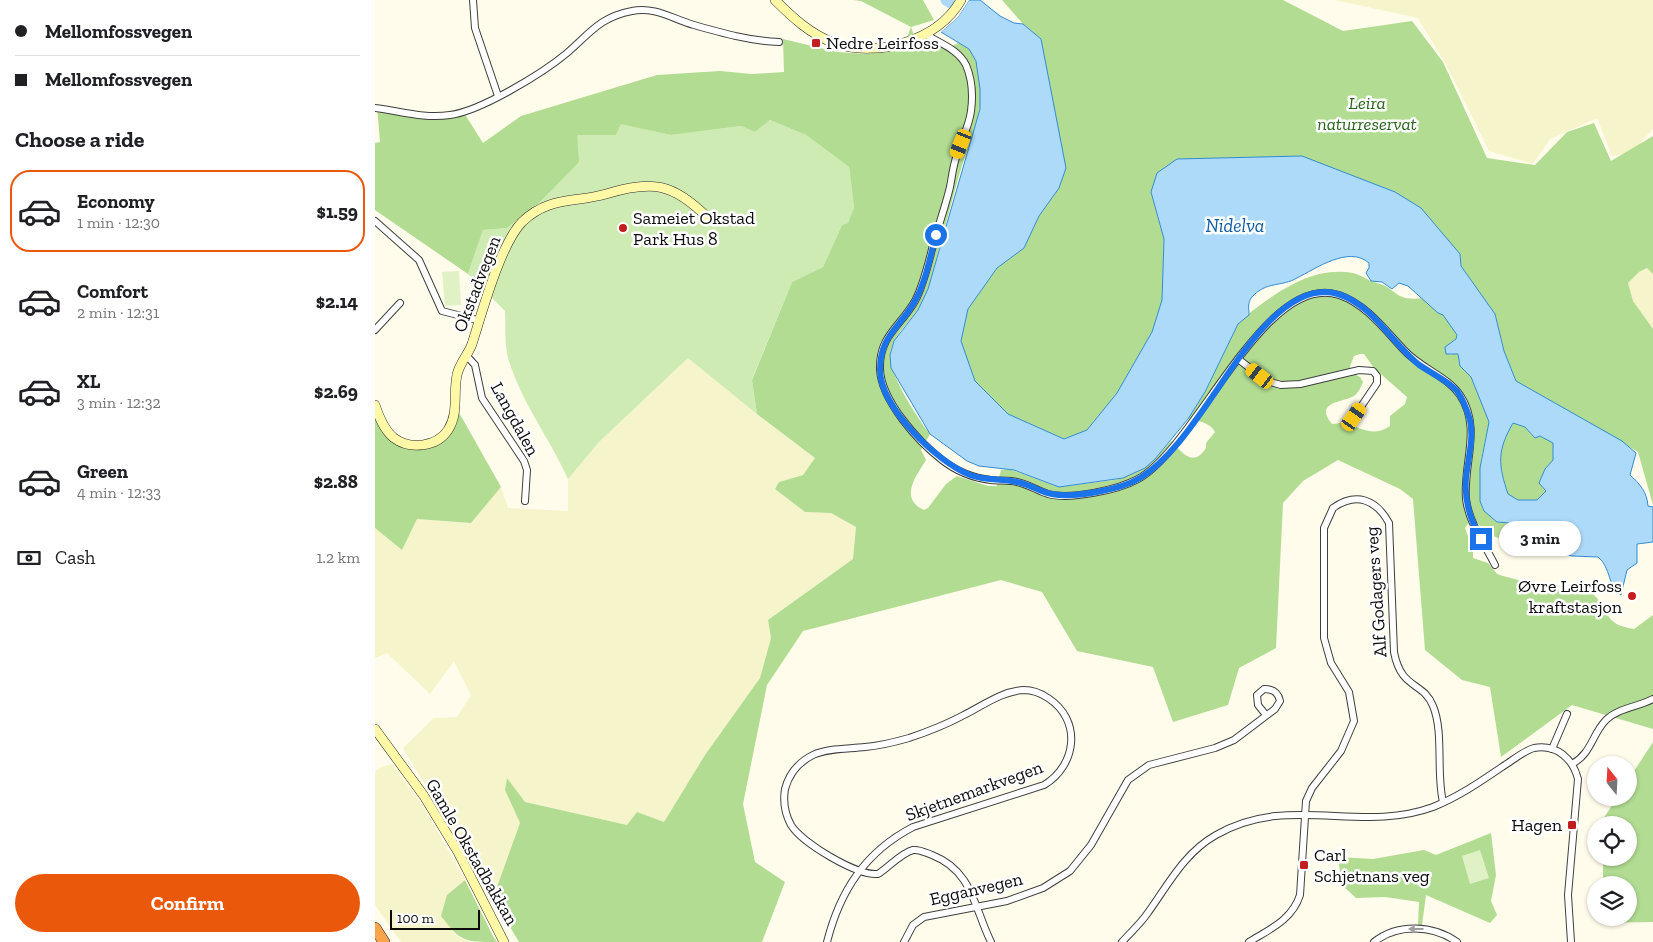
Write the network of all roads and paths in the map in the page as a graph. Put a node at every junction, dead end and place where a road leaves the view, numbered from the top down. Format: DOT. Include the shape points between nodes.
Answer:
graph roads {
  1 [pos="473,0"];
  2 [pos="775,0"];
  3 [pos="961,0"];
  4 [pos="925,34"];
  5 [pos="779,42"];
  6 [pos="498,96"];
  7 [pos="375,108"];
  8 [pos="708,218"];
  9 [pos="375,222"];
  10 [pos="400,303"];
  11 [pos="477,320"];
  12 [pos="375,330"];
  13 [pos="466,356"];
  14 [pos="1237,359"];
  15 [pos="375,405"];
  16 [pos="1354,417"];
  17 [pos="525,501"];
  18 [pos="1495,565"];
  19 [pos="1653,699"];
  20 [pos="1567,714"];
  21 [pos="1266,715"];
  22 [pos="375,729"];
  23 [pos="1552,749"];
  24 [pos="1572,764"];
  25 [pos="1443,802"];
  26 [pos="1305,814"];
  27 [pos="860,871"];
  28 [pos="978,907"];
  29 [pos="375,928"];
  30 [pos="384,942"];
  31 [pos="504,942"];
  32 [pos="827,942"];
  33 [pos="904,942"];
  34 [pos="991,942"];
  35 [pos="1122,942"];
  36 [pos="1249,942"];
  37 [pos="1374,942"];
  38 [pos="1457,942"];
  39 [pos="1571,942"];
  1 -- 6 [label="street" via="475,28"];
  2 -- 4 [label="street" via="812,32 843,45 885,47"];
  3 -- 4 [label="street" via="950,14"];
  4 -- 14 [label="street" via="953,50 963,60 971,81 972,99 970,119 956,157 950,189 921,286 880,352 880,374 885,389 909,428 923,443 943,461 973,476 1017,482 1049,494 1064,496 1119,486 1138,480 1159,464 1209,401"];
  5 -- 6 [label="street" via="714,30 657,11 634,10 596,25 565,54"];
  6 -- 7 [label="street" via="451,115 406,114"];
  8 -- 11 [label="street, Okstadvegen" via="681,196 653,185 631,186 595,197 561,200 548,205 521,223 512,235"];
  9 -- 11 [label="street" via="419,260 442,311"];
  10 -- 12 [label="street"];
  11 -- 13 [label="street, Okstadvegen"];
  13 -- 15 [label="street, Okstadvegen" via="457,374 453,420 442,438 415,446 393,438 379,418"];
  13 -- 17 [label="street, Langdalen" via="475,365 482,398 524,461 527,470"];
  14 -- 16 [label="street" via="1267,381 1281,385 1300,384 1359,370 1373,371 1377,383"];
  14 -- 18 [label="street" via="1270,320 1309,296 1334,293 1367,312 1409,356 1450,384 1463,401 1472,434 1466,475 1468,507 1475,529"];
  19 -- 24 [label="street" via="1611,716 1601,725 1589,750"];
  20 -- 23 [label="street"];
  21 -- 28 [label="street, Egganvegen" via="1234,740 1149,765 1128,780 1091,845 1070,871 1043,888"];
  22 -- 31 [label="street, Gamle Okstadbakkan" via="424,796"];
  23 -- 24 [label="street" via="1563,754"];
  23 -- 25 [label="street" via="1529,750"];
  24 -- 39 [label="street" via="1579,784 1568,895"];
  25 -- 26 [label="street" via="1394,816"];
  25 -- 26 [label="street, Alf Godagers veg" via="1439,786 1435,712 1425,694 1403,676 1396,659 1389,523 1374,504 1353,498 1333,508 1324,528 1324,638 1331,664 1349,692 1354,721 1341,751 1312,788"];
  26 -- 35 [label="street" via="1257,817 1214,835 1179,866 1146,915"];
  26 -- 36 [label="street, Alf Godagers veg" via="1297,905 1281,922"];
  27 -- 27 [label="street, Skjetnemarkvegen" via="805,840 790,824 785,810 786,787 802,761 825,751 867,747 933,730 999,697 1025,690 1044,696 1059,707 1070,725 1072,747 1067,764 1053,780 1023,793 913,827 883,845"];
  27 -- 28 [label="street" via="878,874 905,854 919,850 935,856 959,874 975,896"];
  27 -- 32 [label="street, Skjetnemarkvegen" via="838,904"];
  28 -- 33 [label="street, Egganvegen" via="925,917 913,925"];
  28 -- 34 [label="street"];
  29 -- 30 [label="highway"];
  38 -- 37 [label="street, one-way" via="1421,928 1395,932"];
}
